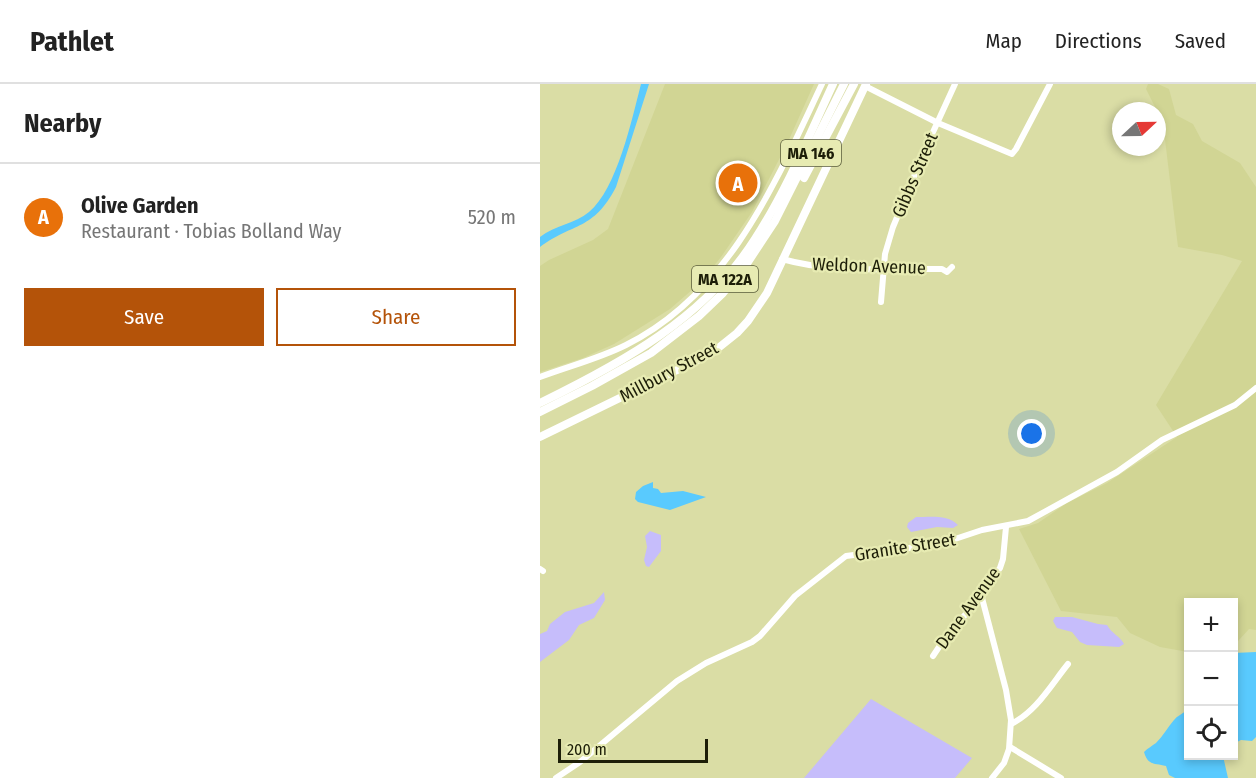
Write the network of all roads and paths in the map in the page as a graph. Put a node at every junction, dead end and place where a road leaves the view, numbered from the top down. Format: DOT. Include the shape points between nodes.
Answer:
graph roads {
  1 [pos="822,84"];
  2 [pos="833,84"];
  3 [pos="844,84"];
  4 [pos="854,84"];
  5 [pos="956,84"];
  6 [pos="1050,84"];
  7 [pos="866,85"];
  8 [pos="938,123"];
  9 [pos="775,221"];
  10 [pos="782,259"];
  11 [pos="952,267"];
  12 [pos="883,270"];
  13 [pos="880,302"];
  14 [pos="540,377"];
  15 [pos="1256,388"];
  16 [pos="540,403"];
  17 [pos="540,412"];
  18 [pos="540,437"];
  19 [pos="1005,527"];
  20 [pos="984,590"];
  21 [pos="933,657"];
  22 [pos="1068,664"];
  23 [pos="1011,724"];
  24 [pos="1010,747"];
  25 [pos="556,778"];
  26 [pos="992,778"];
  27 [pos="1061,778"];
  1 -- 14 [label="street" via="762,206 709,281 679,310 626,345"];
  2 -- 16 [label="highway, MA 122A" via="756,239 722,283 684,319 654,340"];
  3 -- 9 [label="highway, MA 146"];
  4 -- 9 [label="highway, MA 122A" via="816,158"];
  5 -- 8 [label="street, Gibbs Street"];
  6 -- 8 [label="street" via="1014,153"];
  7 -- 8 [label="street"];
  7 -- 10 [label="main road, Millbury Street"];
  8 -- 12 [label="street, Gibbs Street" via="893,227"];
  9 -- 17 [label="highway, MA 122A" via="746,265 699,316 632,364"];
  10 -- 12 [label="street, Weldon Avenue" via="849,270"];
  10 -- 18 [label="main road, Millbury Street" via="767,293 748,321 712,353"];
  11 -- 12 [label="street, Weldon Avenue" via="947,272"];
  12 -- 13 [label="street, Gibbs Street"];
  15 -- 19 [label="street, Granite Street" via="1235,405 1153,445 1095,485 1028,521"];
  19 -- 20 [label="street, Dane Avenue" via="1003,560"];
  19 -- 25 [label="street, Granite Street" via="940,544 846,556 795,596 760,636 676,681"];
  20 -- 21 [label="street, Dane Avenue"];
  20 -- 23 [label="street" via="982,598"];
  22 -- 23 [label="street" via="1035,706"];
  23 -- 24 [label="street"];
  24 -- 26 [label="street"];
  24 -- 27 [label="street"];
}
